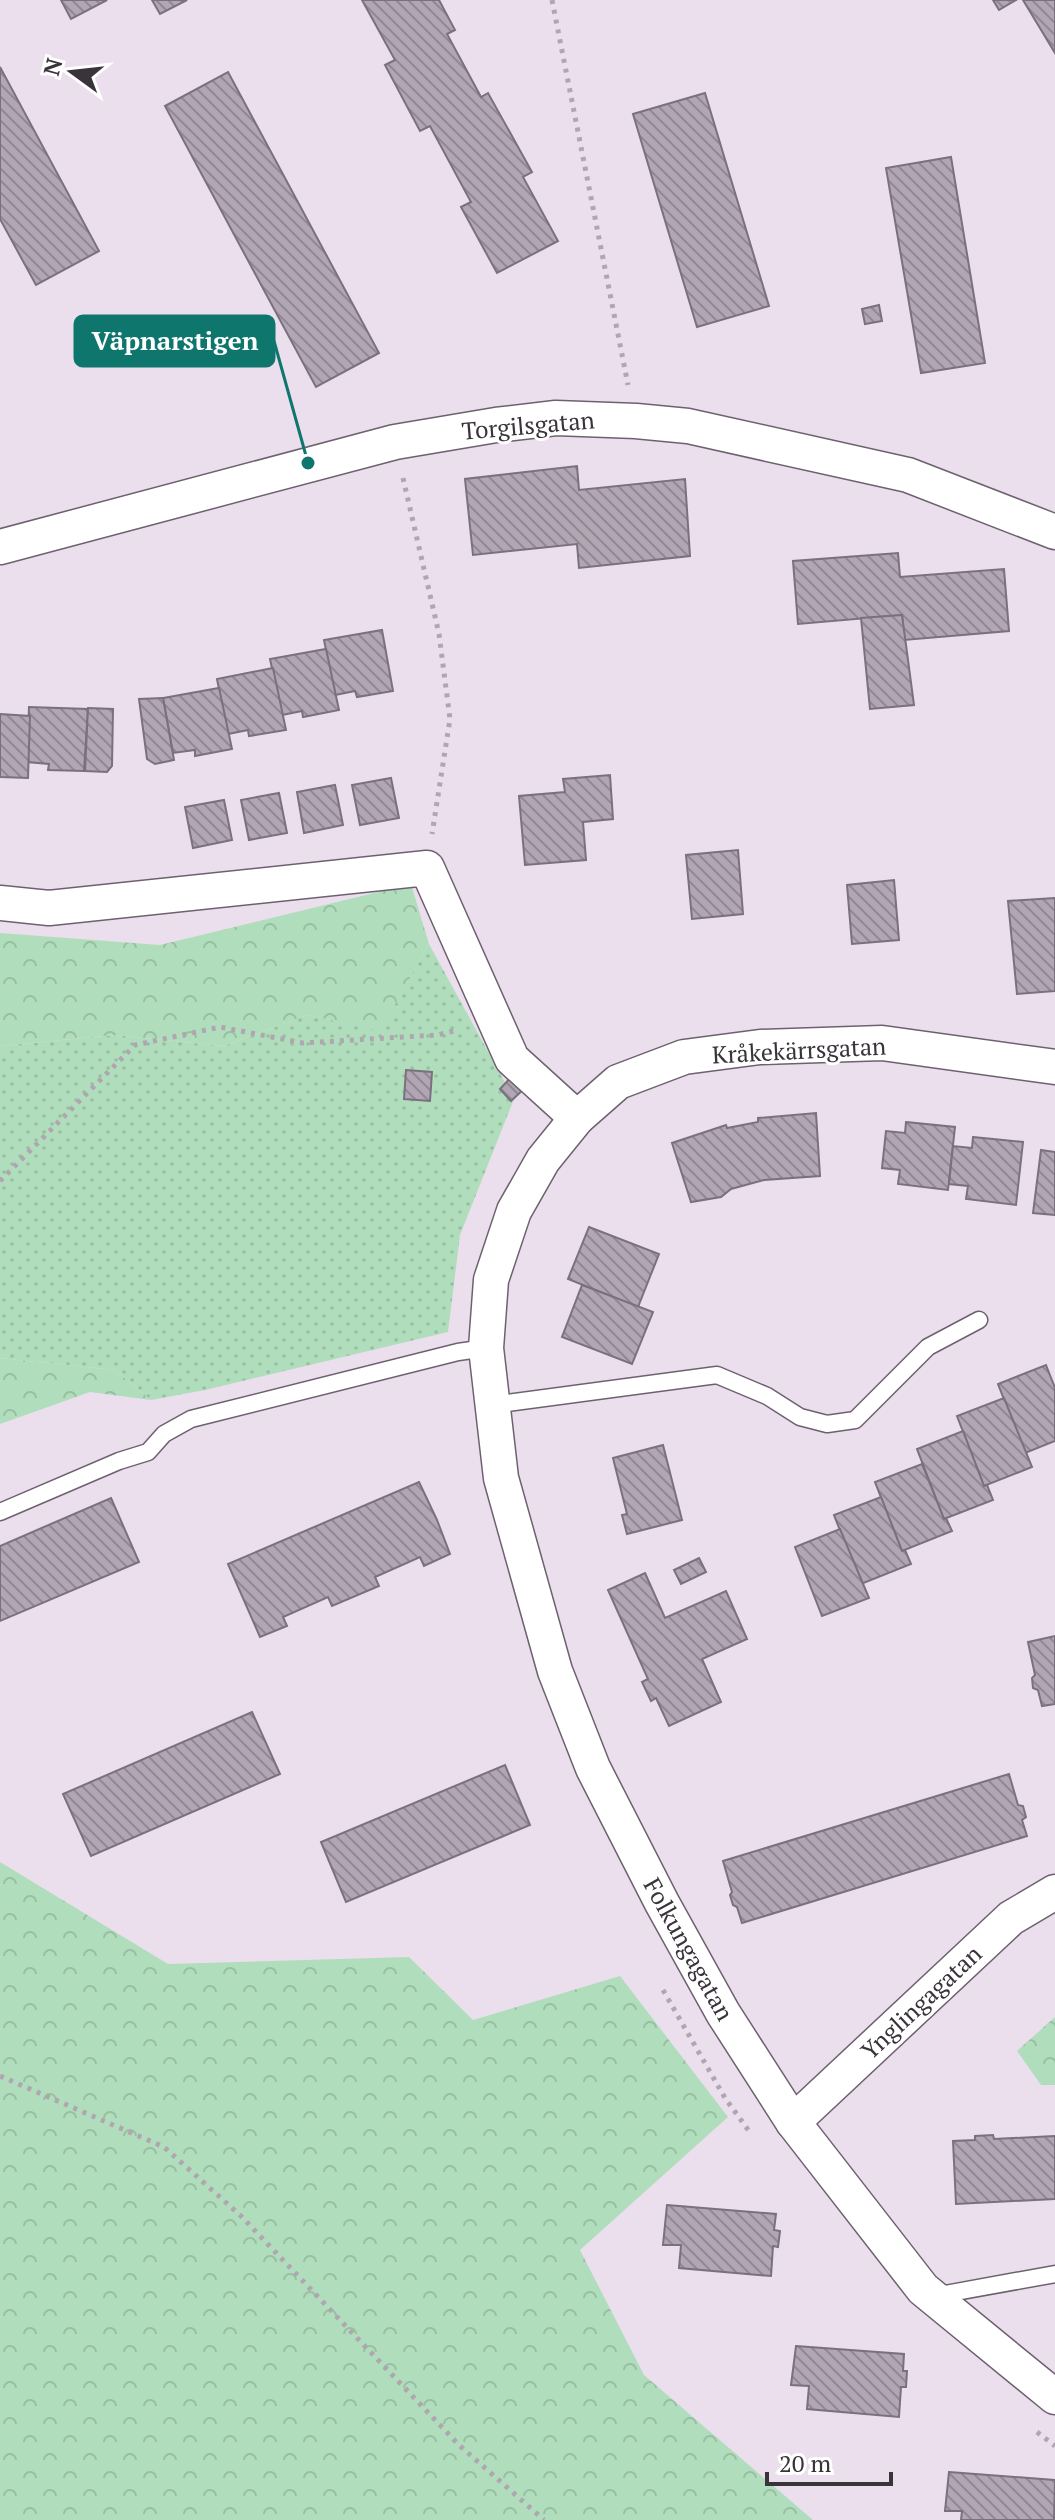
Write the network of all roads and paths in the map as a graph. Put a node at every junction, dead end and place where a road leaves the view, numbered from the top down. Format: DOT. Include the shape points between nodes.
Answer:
graph roads {
  1 [pos="552,0"];
  2 [pos="636,421"];
  3 [pos="395,442"];
  4 [pos="1055,532"];
  5 [pos="0,547"];
  6 [pos="427,868"];
  7 [pos="0,903"];
  8 [pos="494,1021"];
  9 [pos="1055,1067"];
  10 [pos="577,1118"];
  11 [pos="0,1181"];
  12 [pos="514,1211"];
  13 [pos="979,1320"];
  14 [pos="486,1348"];
  15 [pos="492,1405"];
  16 [pos="0,1512"];
  17 [pos="1055,1892"];
  18 [pos="0,2076"];
  19 [pos="793,2122"];
  20 [pos="1055,2274"];
  21 [pos="932,2296"];
  22 [pos="1055,2397"];
  23 [pos="544,2520"];
  1 -- 2 [label="path"];
  2 -- 3 [label="street, Torgilsgatan" via="556,418"];
  2 -- 4 [label="street, Torgilsgatan" via="730,434 908,475"];
  3 -- 5 [label="street, Torgilsgatan"];
  3 -- 6 [label="path" via="439,634 450,719"];
  6 -- 7 [label="street" via="49,908"];
  6 -- 8 [label="street"];
  8 -- 10 [label="street" via="512,1059"];
  8 -- 11 [label="path" via="437,1035 303,1043 220,1027 135,1045"];
  9 -- 10 [label="street, Kråkekärrsgatan" via="882,1043 760,1047 684,1057 618,1082"];
  10 -- 12 [label="street, Kråkekärrsgatan" via="543,1160"];
  12 -- 14 [label="street, Folkungagatan" via="491,1280"];
  13 -- 15 [label="lane" via="928,1347 855,1420 827,1424 800,1417 717,1375"];
  14 -- 15 [label="street, Folkungagatan"];
  14 -- 16 [label="lane" via="191,1419 164,1434 148,1452"];
  15 -- 19 [label="street, Folkungagatan" via="501,1478 555,1671 593,1768 723,2013"];
  17 -- 19 [label="street, Ynglingagatan" via="1011,1918"];
  18 -- 23 [label="path" via="164,2147 241,2216 459,2445"];
  19 -- 21 [label="street, Folkungagatan"];
  20 -- 21 [label="lane"];
  21 -- 22 [label="street, Folkungagatan"];
}
